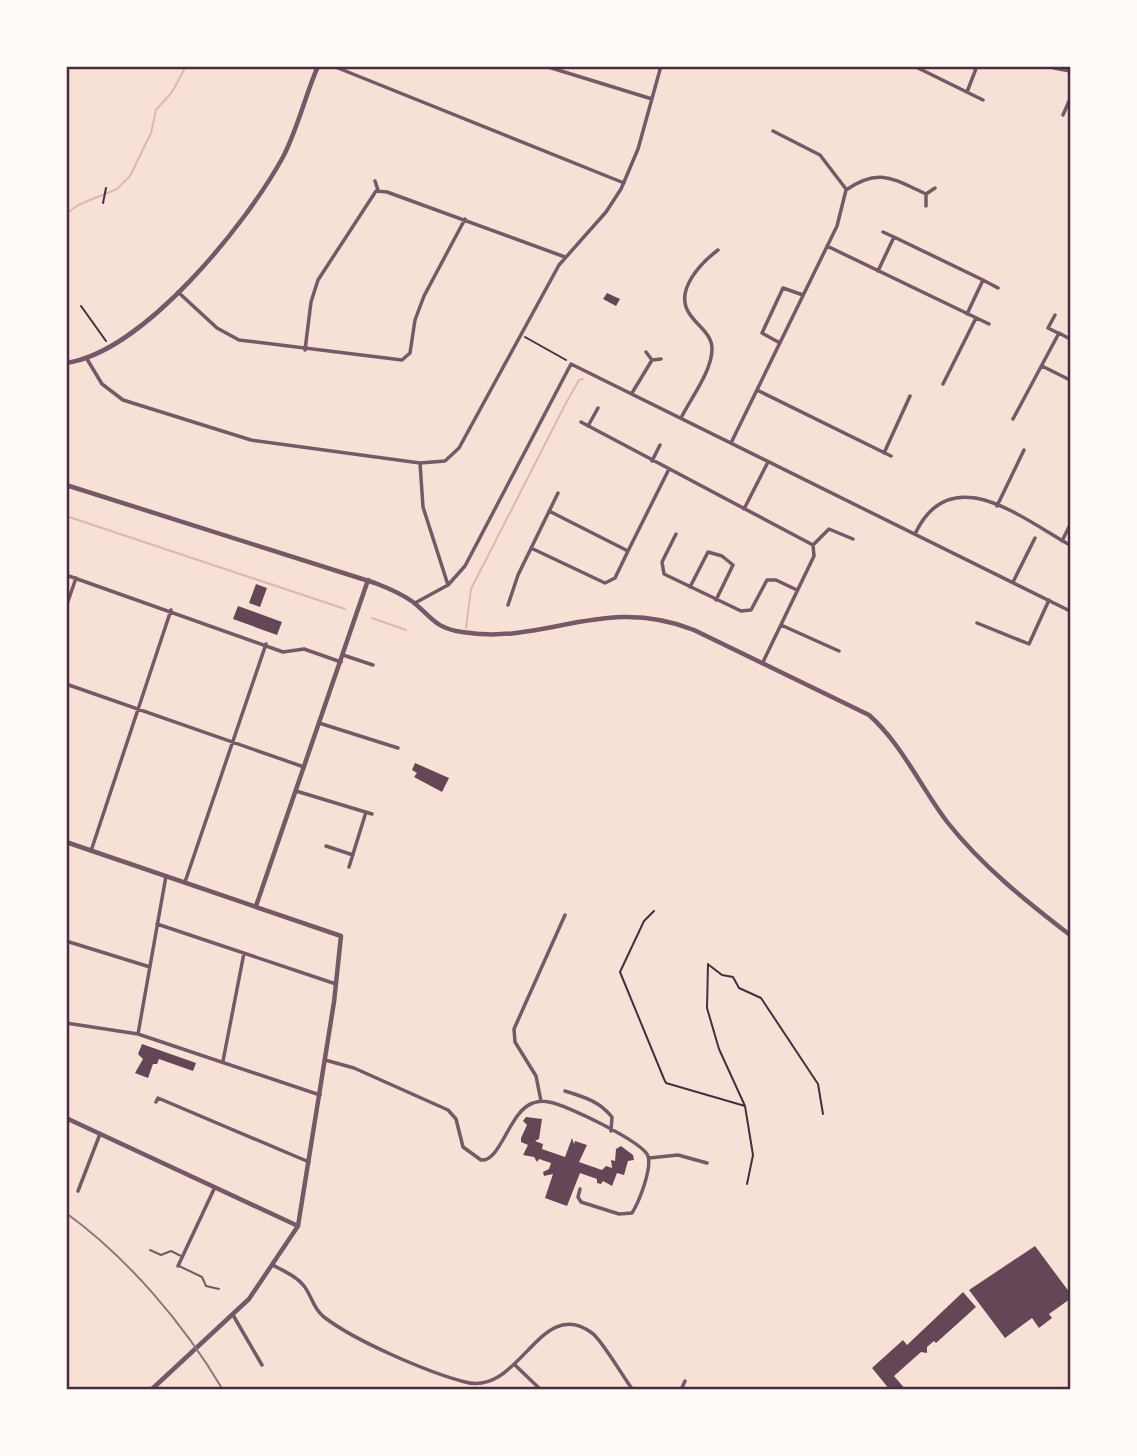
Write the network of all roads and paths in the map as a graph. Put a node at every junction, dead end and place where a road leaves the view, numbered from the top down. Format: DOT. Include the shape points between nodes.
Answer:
graph roads {
  1 [pos="318,66"];
  2 [pos="334,66"];
  3 [pos="545,66"];
  4 [pos="661,66"];
  5 [pos="914,66"];
  6 [pos="977,66"];
  7 [pos="1054,68"];
  8 [pos="1070,71"];
  9 [pos="967,92"];
  10 [pos="652,99"];
  11 [pos="1070,99"];
  12 [pos="983,100"];
  13 [pos="1069,107"];
  14 [pos="1063,115"];
  15 [pos="773,131"];
  16 [pos="375,181"];
  17 [pos="624,183"];
  18 [pos="106,188"];
  19 [pos="935,188"];
  20 [pos="846,190"];
  21 [pos="378,191"];
  22 [pos="926,194"];
  23 [pos="103,203"];
  24 [pos="926,206"];
  25 [pos="465,219"];
  26 [pos="883,232"];
  27 [pos="894,237"];
  28 [pos="827,246"];
  29 [pos="718,250"];
  30 [pos="565,257"];
  31 [pos="878,271"];
  32 [pos="983,280"];
  33 [pos="998,288"];
  34 [pos="177,292"];
  35 [pos="803,295"];
  36 [pos="81,306"];
  37 [pos="967,314"];
  38 [pos="1055,315"];
  39 [pos="976,318"];
  40 [pos="989,324"];
  41 [pos="1059,333"];
  42 [pos="521,335"];
  43 [pos="1070,339"];
  44 [pos="780,343"];
  45 [pos="111,348"];
  46 [pos="305,349"];
  47 [pos="646,352"];
  48 [pos="87,359"];
  49 [pos="661,359"];
  50 [pos="652,360"];
  51 [pos="66,363"];
  52 [pos="571,364"];
  53 [pos="1042,366"];
  54 [pos="1070,380"];
  55 [pos="943,384"];
  56 [pos="757,390"];
  57 [pos="632,393"];
  58 [pos="911,396"];
  59 [pos="598,408"];
  60 [pos="681,418"];
  61 [pos="1013,419"];
  62 [pos="581,422"];
  63 [pos="588,426"];
  64 [pos="731,443"];
  65 [pos="660,445"];
  66 [pos="1024,450"];
  67 [pos="884,453"];
  68 [pos="891,456"];
  69 [pos="652,461"];
  70 [pos="768,462"];
  71 [pos="420,463"];
  72 [pos="668,471"];
  73 [pos="66,485"];
  74 [pos="558,493"];
  75 [pos="997,506"];
  76 [pos="744,509"];
  77 [pos="549,511"];
  78 [pos="1070,525"];
  79 [pos="676,534"];
  80 [pos="915,534"];
  81 [pos="1035,538"];
  82 [pos="853,539"];
  83 [pos="1062,541"];
  84 [pos="813,545"];
  85 [pos="1070,545"];
  86 [pos="531,548"];
  87 [pos="628,551"];
  88 [pos="66,575"];
  89 [pos="76,578"];
  90 [pos="368,580"];
  91 [pos="1013,582"];
  92 [pos="448,585"];
  93 [pos="690,587"];
  94 [pos="797,590"];
  95 [pos="716,600"];
  96 [pos="1049,600"];
  97 [pos="415,603"];
  98 [pos="508,606"];
  99 [pos="66,607"];
  100 [pos="170,610"];
  101 [pos="1070,611"];
  102 [pos="977,623"];
  103 [pos="781,625"];
  104 [pos="266,644"];
  105 [pos="839,651"];
  106 [pos="343,655"];
  107 [pos="341,662"];
  108 [pos="763,662"];
  109 [pos="373,665"];
  110 [pos="66,684"];
  111 [pos="138,709"];
  112 [pos="319,723"];
  113 [pos="233,741"];
  114 [pos="398,748"];
  115 [pos="304,767"];
  116 [pos="296,791"];
  117 [pos="66,842"];
  118 [pos="326,846"];
  119 [pos="91,851"];
  120 [pos="353,855"];
  121 [pos="349,867"];
  122 [pos="166,876"];
  123 [pos="185,882"];
  124 [pos="256,906"];
  125 [pos="654,911"];
  126 [pos="565,915"];
  127 [pos="157,924"];
  128 [pos="1070,935"];
  129 [pos="66,941"];
  130 [pos="244,954"];
  131 [pos="150,967"];
  132 [pos="336,984"];
  133 [pos="66,1023"];
  134 [pos="138,1034"];
  135 [pos="325,1060"];
  136 [pos="222,1062"];
  137 [pos="565,1091"];
  138 [pos="320,1095"];
  139 [pos="541,1101"];
  140 [pos="156,1102"];
  141 [pos="746,1106"];
  142 [pos="823,1114"];
  143 [pos="66,1118"];
  144 [pos="611,1131"];
  145 [pos="100,1132"];
  146 [pos="649,1158"];
  147 [pos="309,1162"];
  148 [pos="707,1163"];
  149 [pos="747,1184"];
  150 [pos="215,1187"];
  151 [pos="580,1189"];
  152 [pos="78,1191"];
  153 [pos="298,1226"];
  154 [pos="150,1250"];
  155 [pos="182,1257"];
  156 [pos="273,1265"];
  157 [pos="178,1266"];
  158 [pos="219,1289"];
  159 [pos="233,1315"];
  160 [pos="262,1364"];
  161 [pos="515,1364"];
  162 [pos="685,1381"];
  163 [pos="151,1390"];
  164 [pos="541,1390"];
  165 [pos="634,1390"];
  166 [pos="681,1390"];
  1 -- 34 [label="street" via="278,165 233,230"];
  2 -- 17 [label="street"];
  3 -- 10 [label="street"];
  4 -- 10 [label="street"];
  5 -- 9 [label="street"];
  6 -- 9 [label="street"];
  7 -- 8 [label="street"];
  9 -- 12 [label="street"];
  10 -- 17 [label="street"];
  11 -- 13 [label="street"];
  13 -- 14 [label="street"];
  15 -- 20 [label="street" via="820,156"];
  16 -- 21 [label="street"];
  17 -- 30 [label="street" via="609,208"];
  18 -- 23 [label="path"];
  19 -- 22 [label="street"];
  20 -- 22 [label="street" via="866,178 881,176"];
  20 -- 28 [label="street"];
  21 -- 25 [label="street"];
  21 -- 46 [label="street" via="318,280"];
  22 -- 24 [label="street"];
  25 -- 30 [label="street"];
  25 -- 46 [label="street" via="419,306 408,357 397,361"];
  26 -- 27 [label="street"];
  27 -- 31 [label="street"];
  27 -- 32 [label="street"];
  28 -- 31 [label="street"];
  28 -- 35 [label="street"];
  29 -- 60 [label="street" via="698,267 685,298 688,313 707,335 712,349"];
  30 -- 42 [label="street"];
  31 -- 37 [label="street"];
  32 -- 33 [label="street"];
  32 -- 37 [label="street"];
  34 -- 45 [label="street"];
  34 -- 46 [label="street" via="231,337"];
  35 -- 44 [label="street"];
  35 -- 44 [label="street" via="783,288 762,333"];
  36 -- 45 [label="path"];
  37 -- 39 [label="street"];
  38 -- 41 [label="street" via="1048,328"];
  39 -- 40 [label="street"];
  39 -- 55 [label="street"];
  41 -- 43 [label="street"];
  41 -- 53 [label="street"];
  42 -- 52 [label="path"];
  42 -- 71 [label="street" via="456,452 440,463"];
  44 -- 56 [label="street"];
  45 -- 48 [label="street"];
  47 -- 50 [label="street"];
  48 -- 51 [label="street"];
  48 -- 71 [label="street" via="108,389 143,407 261,442"];
  49 -- 50 [label="street"];
  50 -- 57 [label="street"];
  52 -- 57 [label="street"];
  52 -- 92 [label="street" via="469,559"];
  53 -- 54 [label="street"];
  53 -- 61 [label="street"];
  56 -- 64 [label="street"];
  56 -- 67 [label="street"];
  57 -- 60 [label="street"];
  58 -- 67 [label="street"];
  59 -- 63 [label="street"];
  60 -- 64 [label="street"];
  62 -- 63 [label="street"];
  63 -- 69 [label="street"];
  64 -- 70 [label="street"];
  65 -- 69 [label="street"];
  66 -- 75 [label="street"];
  67 -- 68 [label="street"];
  69 -- 72 [label="street"];
  70 -- 76 [label="street"];
  70 -- 80 [label="street"];
  71 -- 92 [label="street" via="423,507"];
  72 -- 76 [label="street"];
  72 -- 87 [label="street"];
  73 -- 90 [label="street"];
  74 -- 77 [label="street"];
  75 -- 80 [label="street" via="973,496 948,499 927,511"];
  75 -- 83 [label="street"];
  76 -- 84 [label="street"];
  77 -- 86 [label="street"];
  77 -- 87 [label="street"];
  78 -- 83 [label="street"];
  79 -- 93 [label="street" via="662,570"];
  80 -- 91 [label="street"];
  81 -- 91 [label="street"];
  82 -- 84 [label="street" via="829,529"];
  83 -- 85 [label="street"];
  84 -- 94 [label="street" via="814,556"];
  86 -- 87 [label="street" via="606,583 615,578"];
  86 -- 98 [label="street"];
  88 -- 89 [label="street"];
  89 -- 99 [label="street"];
  89 -- 100 [label="street"];
  90 -- 97 [label="street"];
  90 -- 106 [label="street"];
  91 -- 96 [label="street"];
  92 -- 97 [label="street"];
  93 -- 95 [label="street"];
  93 -- 95 [label="street" via="708,552 730,560 733,565"];
  94 -- 95 [label="street" via="767,580 746,612"];
  94 -- 103 [label="street"];
  96 -- 101 [label="street"];
  96 -- 102 [label="street" via="1029,644"];
  97 -- 108 [label="street" via="439,625 479,634 587,619 653,617"];
  100 -- 104 [label="street"];
  100 -- 111 [label="street"];
  103 -- 105 [label="street"];
  103 -- 108 [label="street"];
  104 -- 107 [label="street" via="286,652 304,649"];
  104 -- 113 [label="street"];
  106 -- 107 [label="street"];
  106 -- 109 [label="street"];
  107 -- 112 [label="street"];
  108 -- 128 [label="street" via="874,719 968,846 1006,885"];
  110 -- 111 [label="street"];
  111 -- 113 [label="street"];
  111 -- 119 [label="street"];
  112 -- 114 [label="street"];
  112 -- 115 [label="street"];
  113 -- 115 [label="street"];
  113 -- 123 [label="street"];
  115 -- 116 [label="street"];
  116 -- 120 [label="street" via="369,813"];
  116 -- 124 [label="street"];
  117 -- 119 [label="street"];
  118 -- 120 [label="street"];
  119 -- 122 [label="street"];
  120 -- 121 [label="street"];
  122 -- 123 [label="street"];
  122 -- 127 [label="street"];
  123 -- 124 [label="street"];
  124 -- 132 [label="street" via="339,934"];
  125 -- 141 [label="path" via="644,921 620,972 664,1079"];
  126 -- 139 [label="street" via="514,1029 515,1042 536,1076"];
  127 -- 130 [label="street"];
  127 -- 131 [label="street"];
  129 -- 131 [label="street"];
  130 -- 132 [label="street"];
  130 -- 136 [label="street"];
  131 -- 134 [label="street"];
  132 -- 135 [label="street"];
  133 -- 134 [label="street"];
  134 -- 136 [label="street"];
  135 -- 138 [label="street"];
  135 -- 139 [label="street" via="354,1068 448,1110 456,1119 463,1147 481,1160 493,1156 519,1111"];
  136 -- 138 [label="street"];
  137 -- 144 [label="street" via="596,1101 612,1117"];
  138 -- 147 [label="street"];
  139 -- 144 [label="street"];
  140 -- 147 [label="street" via="158,1098"];
  141 -- 142 [label="path" via="719,1049 707,1008 708,964 733,977 742,990 761,998 818,1084"];
  141 -- 149 [label="path" via="753,1155"];
  143 -- 145 [label="street"];
  144 -- 146 [label="street" via="640,1145"];
  145 -- 150 [label="street"];
  145 -- 152 [label="street"];
  146 -- 148 [label="street" via="678,1155"];
  146 -- 151 [label="street" via="632,1213 619,1214 581,1202"];
  147 -- 153 [label="street"];
  150 -- 153 [label="street"];
  150 -- 155 [label="street"];
  153 -- 156 [label="street"];
  154 -- 155 [label="lane" via="160,1255 171,1251"];
  155 -- 157 [label="street"];
  156 -- 159 [label="street"];
  156 -- 161 [label="street" via="303,1284 325,1318 436,1372 467,1383 483,1383 502,1376"];
  157 -- 158 [label="lane" via="202,1277 206,1286"];
  159 -- 160 [label="street"];
  159 -- 163 [label="street"];
  161 -- 164 [label="street"];
  161 -- 165 [label="street" via="551,1329 578,1326 595,1336"];
  162 -- 166 [label="street"];
}
